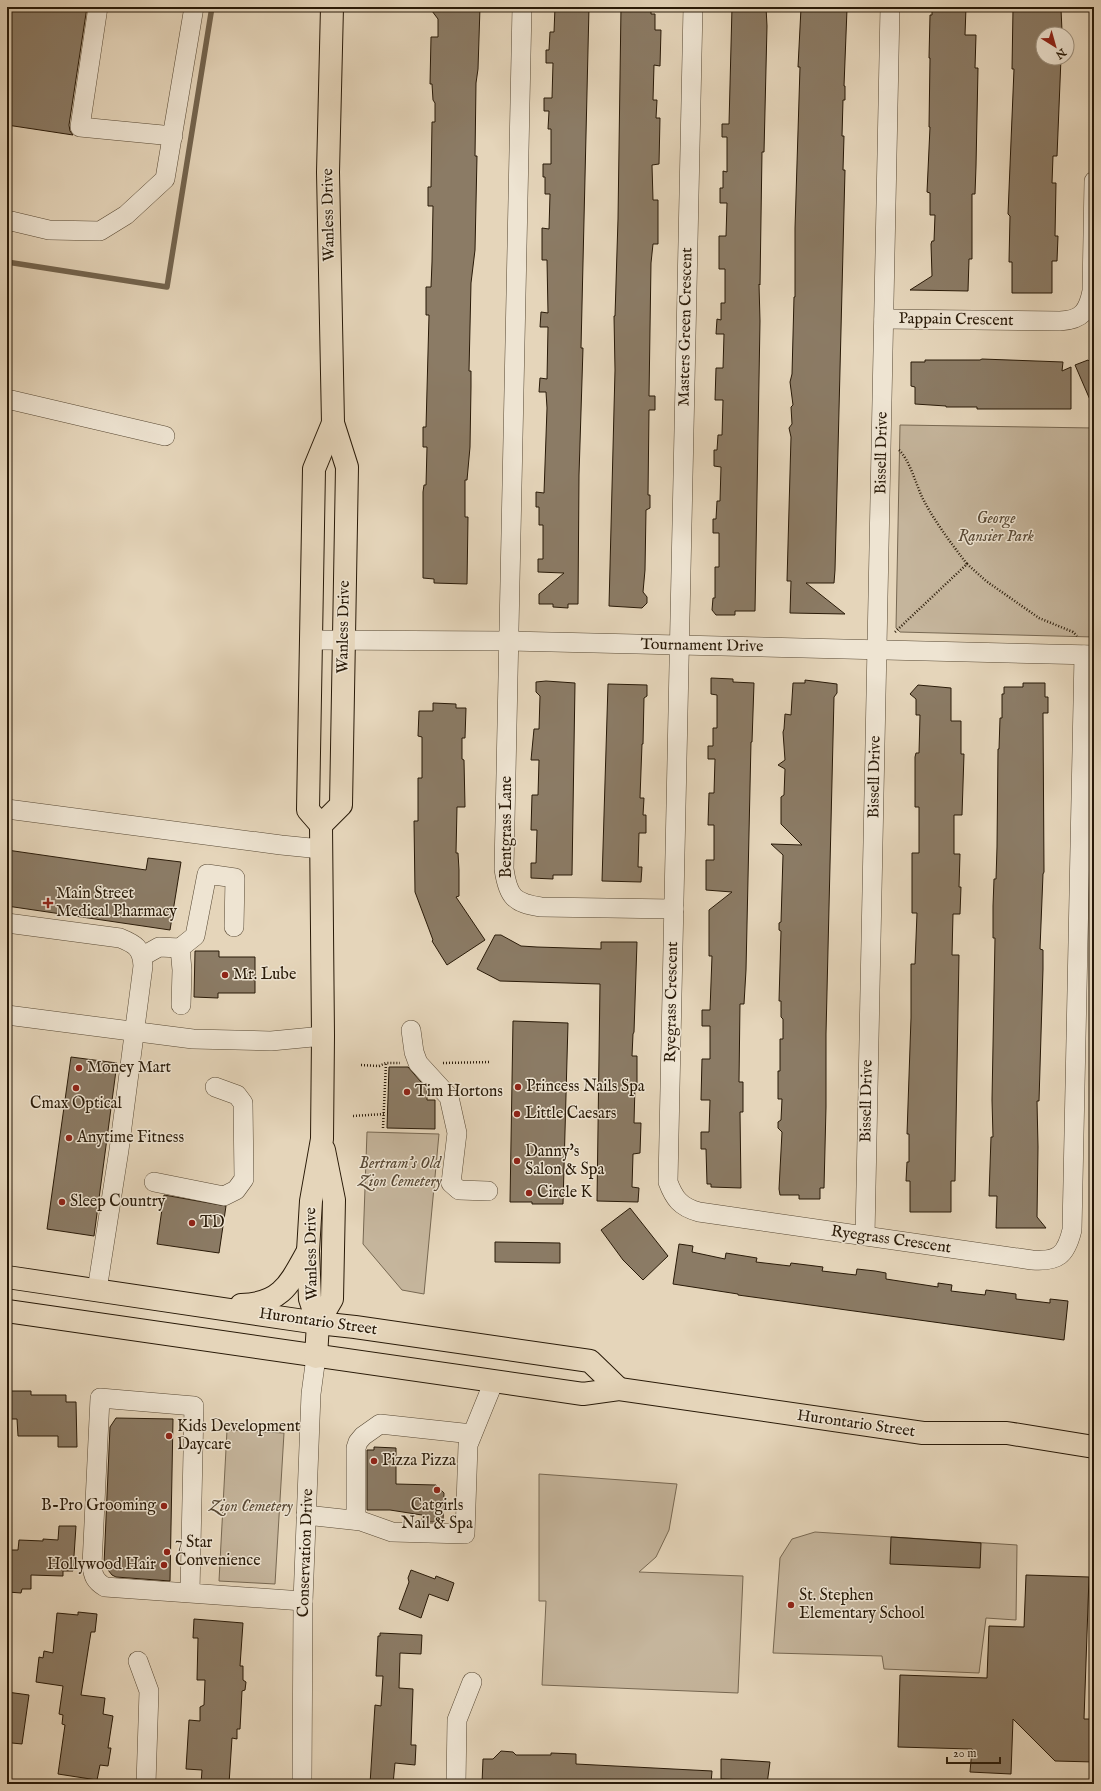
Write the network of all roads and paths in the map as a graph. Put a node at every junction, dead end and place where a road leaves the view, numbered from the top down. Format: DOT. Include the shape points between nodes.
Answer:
graph roads {
  1 [pos="98,7"];
  2 [pos="194,7"];
  3 [pos="332,7"];
  4 [pos="522,7"];
  5 [pos="693,7"];
  6 [pos="890,7"];
  7 [pos="173,136"];
  8 [pos="1094,181"];
  9 [pos="7,220"];
  10 [pos="884,319"];
  11 [pos="7,399"];
  12 [pos="333,423"];
  13 [pos="165,436"];
  14 [pos="898,449"];
  15 [pos="967,564"];
  16 [pos="895,633"];
  17 [pos="311,640"];
  18 [pos="344,640"];
  19 [pos="509,642"];
  20 [pos="678,646"];
  21 [pos="878,650"];
  22 [pos="1086,650"];
  23 [pos="7,808"];
  24 [pos="321,825"];
  25 [pos="321,849"];
  26 [pos="674,909"];
  27 [pos="7,923"];
  28 [pos="234,927"];
  29 [pos="180,948"];
  30 [pos="143,956"];
  31 [pos="181,1005"];
  32 [pos="7,1015"];
  33 [pos="412,1030"];
  34 [pos="134,1033"];
  35 [pos="323,1036"];
  36 [pos="386,1063"];
  37 [pos="215,1087"];
  38 [pos="384,1114"];
  39 [pos="353,1116"];
  40 [pos="383,1128"];
  41 [pos="322,1139"];
  42 [pos="154,1182"];
  43 [pos="488,1191"];
  44 [pos="865,1236"];
  45 [pos="308,1251"];
  46 [pos="7,1277"];
  47 [pos="97,1290"];
  48 [pos="182,1302"];
  49 [pos="7,1311"];
  50 [pos="318,1323"];
  51 [pos="316,1356"];
  52 [pos="494,1381"];
  53 [pos="619,1389"];
  54 [pos="472,1434"];
  55 [pos="1094,1447"];
  56 [pos="306,1515"];
  57 [pos="356,1520"];
  58 [pos="190,1592"];
  59 [pos="303,1601"];
  60 [pos="138,1661"];
  61 [pos="472,1682"];
  62 [pos="146,1784"];
  63 [pos="302,1784"];
  64 [pos="456,1784"];
  1 -- 7 [label="street" via="80,127"];
  2 -- 7 [label="street"];
  3 -- 12 [label="main road, Wanless Drive" via="328,172"];
  4 -- 19 [label="street"];
  5 -- 20 [label="street, Masters Green Crescent"];
  6 -- 10 [label="street, Pappain Crescent"];
  7 -- 9 [label="street" via="165,179 126,215 100,231 49,230"];
  8 -- 10 [label="street, Pappain Crescent" via="1092,291 1089,305 1080,316 1070,321"];
  10 -- 21 [label="street, Bissell Drive"];
  11 -- 13 [label="street"];
  12 -- 17 [label="main road, Wanless Drive" via="314,470"];
  12 -- 18 [label="main road, Wanless Drive" via="347,467"];
  14 -- 15 [label="path" via="938,524"];
  15 -- 16 [label="path"];
  15 -- 22 [label="path" via="986,581 1040,618 1073,632"];
  17 -- 18 [label="street, Tournament Drive"];
  17 -- 24 [label="main road, Wanless Drive" via="308,810"];
  18 -- 19 [label="street, Tournament Drive"];
  18 -- 24 [label="main road, Wanless Drive" via="341,805"];
  19 -- 20 [label="street, Tournament Drive"];
  19 -- 26 [label="street, Bentgrass Lane" via="504,869 506,883 512,896 524,904 541,907"];
  20 -- 21 [label="street, Tournament Drive"];
  20 -- 26 [label="street, Ryegrass Crescent"];
  21 -- 22 [label="street, Tournament Drive"];
  21 -- 44 [label="street, Bissell Drive"];
  22 -- 44 [label="street, Ryegrass Crescent" via="1072,1230 1068,1245 1060,1256 1047,1261"];
  23 -- 25 [label="street"];
  24 -- 25 [label="main road, Wanless Drive"];
  25 -- 35 [label="main road, Wanless Drive"];
  26 -- 44 [label="street, Ryegrass Crescent" via="668,1182 672,1194 679,1204 698,1212"];
  27 -- 30 [label="street" via="120,938 135,944"];
  28 -- 29 [label="street" via="235,878 207,874 195,936"];
  29 -- 30 [label="street" via="159,948"];
  29 -- 31 [label="street"];
  30 -- 34 [label="street"];
  32 -- 34 [label="street"];
  33 -- 43 [label="street" via="418,1063 449,1097 457,1133 451,1183 460,1190"];
  34 -- 35 [label="street" via="222,1041 271,1041"];
  34 -- 47 [label="street"];
  35 -- 41 [label="main road, Wanless Drive"];
  36 -- 38 [label="path"];
  37 -- 42 [label="street" via="237,1095 243,1103 244,1179 236,1190 224,1196"];
  38 -- 39 [label="path"];
  38 -- 40 [label="path"];
  41 -- 45 [label="main road, Wanless Drive" via="310,1201"];
  41 -- 50 [label="main road, Wanless Drive" via="334,1208 332,1299"];
  45 -- 48 [label="main road" via="288,1284 268,1301 236,1305"];
  45 -- 50 [label="main road, Wanless Drive" via="310,1299"];
  46 -- 47 [label="main road, Hurontario Street"];
  47 -- 48 [label="main road, Hurontario Street"];
  48 -- 50 [label="main road, Hurontario Street"];
  49 -- 51 [label="main road, Hurontario Street"];
  50 -- 51 [label="main road, Conservation Drive"];
  50 -- 53 [label="main road, Hurontario Street" via="590,1361"];
  51 -- 52 [label="main road, Hurontario Street"];
  51 -- 56 [label="street, Conservation Drive" via="311,1394"];
  52 -- 53 [label="main road, Hurontario Street" via="583,1394"];
  52 -- 54 [label="street"];
  53 -- 55 [label="main road, Hurontario Street" via="923,1433 1007,1432"];
  54 -- 57 [label="street" via="380,1424 363,1436 356,1448"];
  54 -- 57 [label="street" via="468,1445 465,1534 392,1532"];
  56 -- 57 [label="street"];
  56 -- 59 [label="street, Conservation Drive"];
  58 -- 58 [label="street" via="105,1587 98,1583 93,1575 100,1398 194,1406"];
  58 -- 59 [label="street"];
  59 -- 63 [label="street, Conservation Drive"];
  60 -- 62 [label="street" via="149,1692"];
  61 -- 64 [label="street" via="457,1720"];
}
